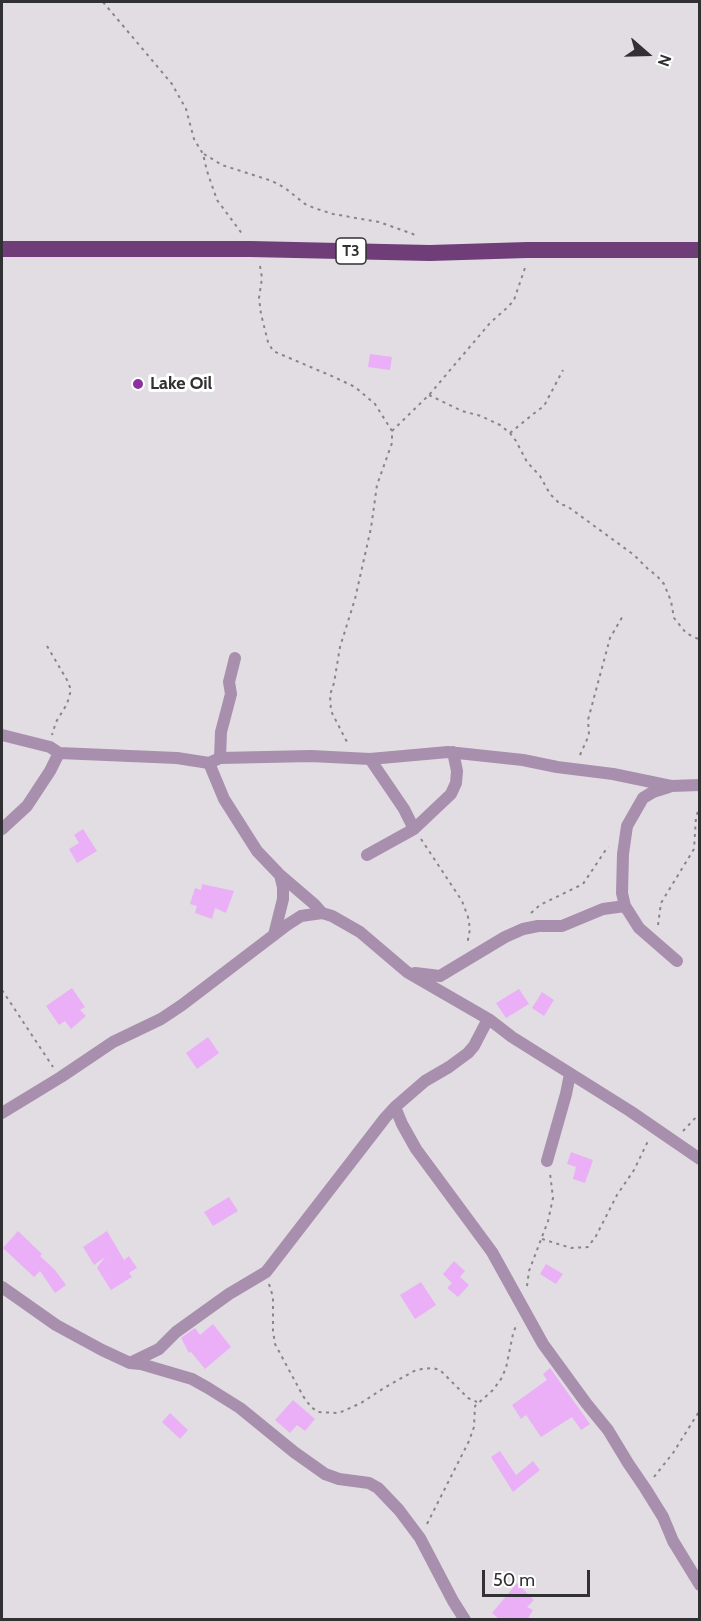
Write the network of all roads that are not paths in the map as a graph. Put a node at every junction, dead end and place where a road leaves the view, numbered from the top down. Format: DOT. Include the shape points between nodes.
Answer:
graph roads {
  1 [pos="2,249"];
  2 [pos="699,250"];
  3 [pos="235,658"];
  4 [pos="2,735"];
  5 [pos="55,750"];
  6 [pos="453,752"];
  7 [pos="370,759"];
  8 [pos="214,760"];
  9 [pos="699,785"];
  10 [pos="671,786"];
  11 [pos="2,829"];
  12 [pos="414,829"];
  13 [pos="367,855"];
  14 [pos="279,874"];
  15 [pos="625,906"];
  16 [pos="322,913"];
  17 [pos="274,935"];
  18 [pos="676,961"];
  19 [pos="407,972"];
  20 [pos="488,1019"];
  21 [pos="570,1074"];
  22 [pos="395,1107"];
  23 [pos="2,1113"];
  24 [pos="699,1159"];
  25 [pos="547,1161"];
  26 [pos="2,1287"];
  27 [pos="130,1363"];
  28 [pos="699,1585"];
  29 [pos="465,1620"];
  1 -- 2 [label="highway, T3" via="430,253"];
  3 -- 8 [label="street" via="231,694"];
  4 -- 5 [label="street"];
  5 -- 8 [label="street"];
  5 -- 11 [label="street" via="50,771 27,806"];
  6 -- 7 [label="street"];
  6 -- 10 [label="street"];
  6 -- 12 [label="street" via="457,771 451,794"];
  7 -- 8 [label="street" via="311,756"];
  7 -- 12 [label="street"];
  8 -- 14 [label="street" via="224,799 257,851"];
  9 -- 10 [label="street"];
  10 -- 15 [label="street" via="643,798 627,826 622,893"];
  12 -- 13 [label="street"];
  14 -- 16 [label="street"];
  14 -- 17 [label="street" via="284,899"];
  15 -- 18 [label="street" via="639,928"];
  15 -- 19 [label="street" via="603,909 561,927 523,929 440,976"];
  16 -- 17 [label="street" via="301,916"];
  16 -- 19 [label="street" via="360,932"];
  17 -- 23 [label="street" via="175,1010 113,1042"];
  19 -- 20 [label="street"];
  20 -- 21 [label="street"];
  20 -- 22 [label="street" via="468,1053 425,1081"];
  21 -- 24 [label="street"];
  21 -- 25 [label="street"];
  22 -- 27 [label="street" via="266,1272 185,1325 159,1349"];
  22 -- 28 [label="street" via="409,1137 492,1252 543,1344 608,1430 645,1488"];
  26 -- 27 [label="street" via="57,1325"];
  27 -- 29 [label="street" via="192,1379 240,1408 326,1474 378,1488 420,1538"];
}
